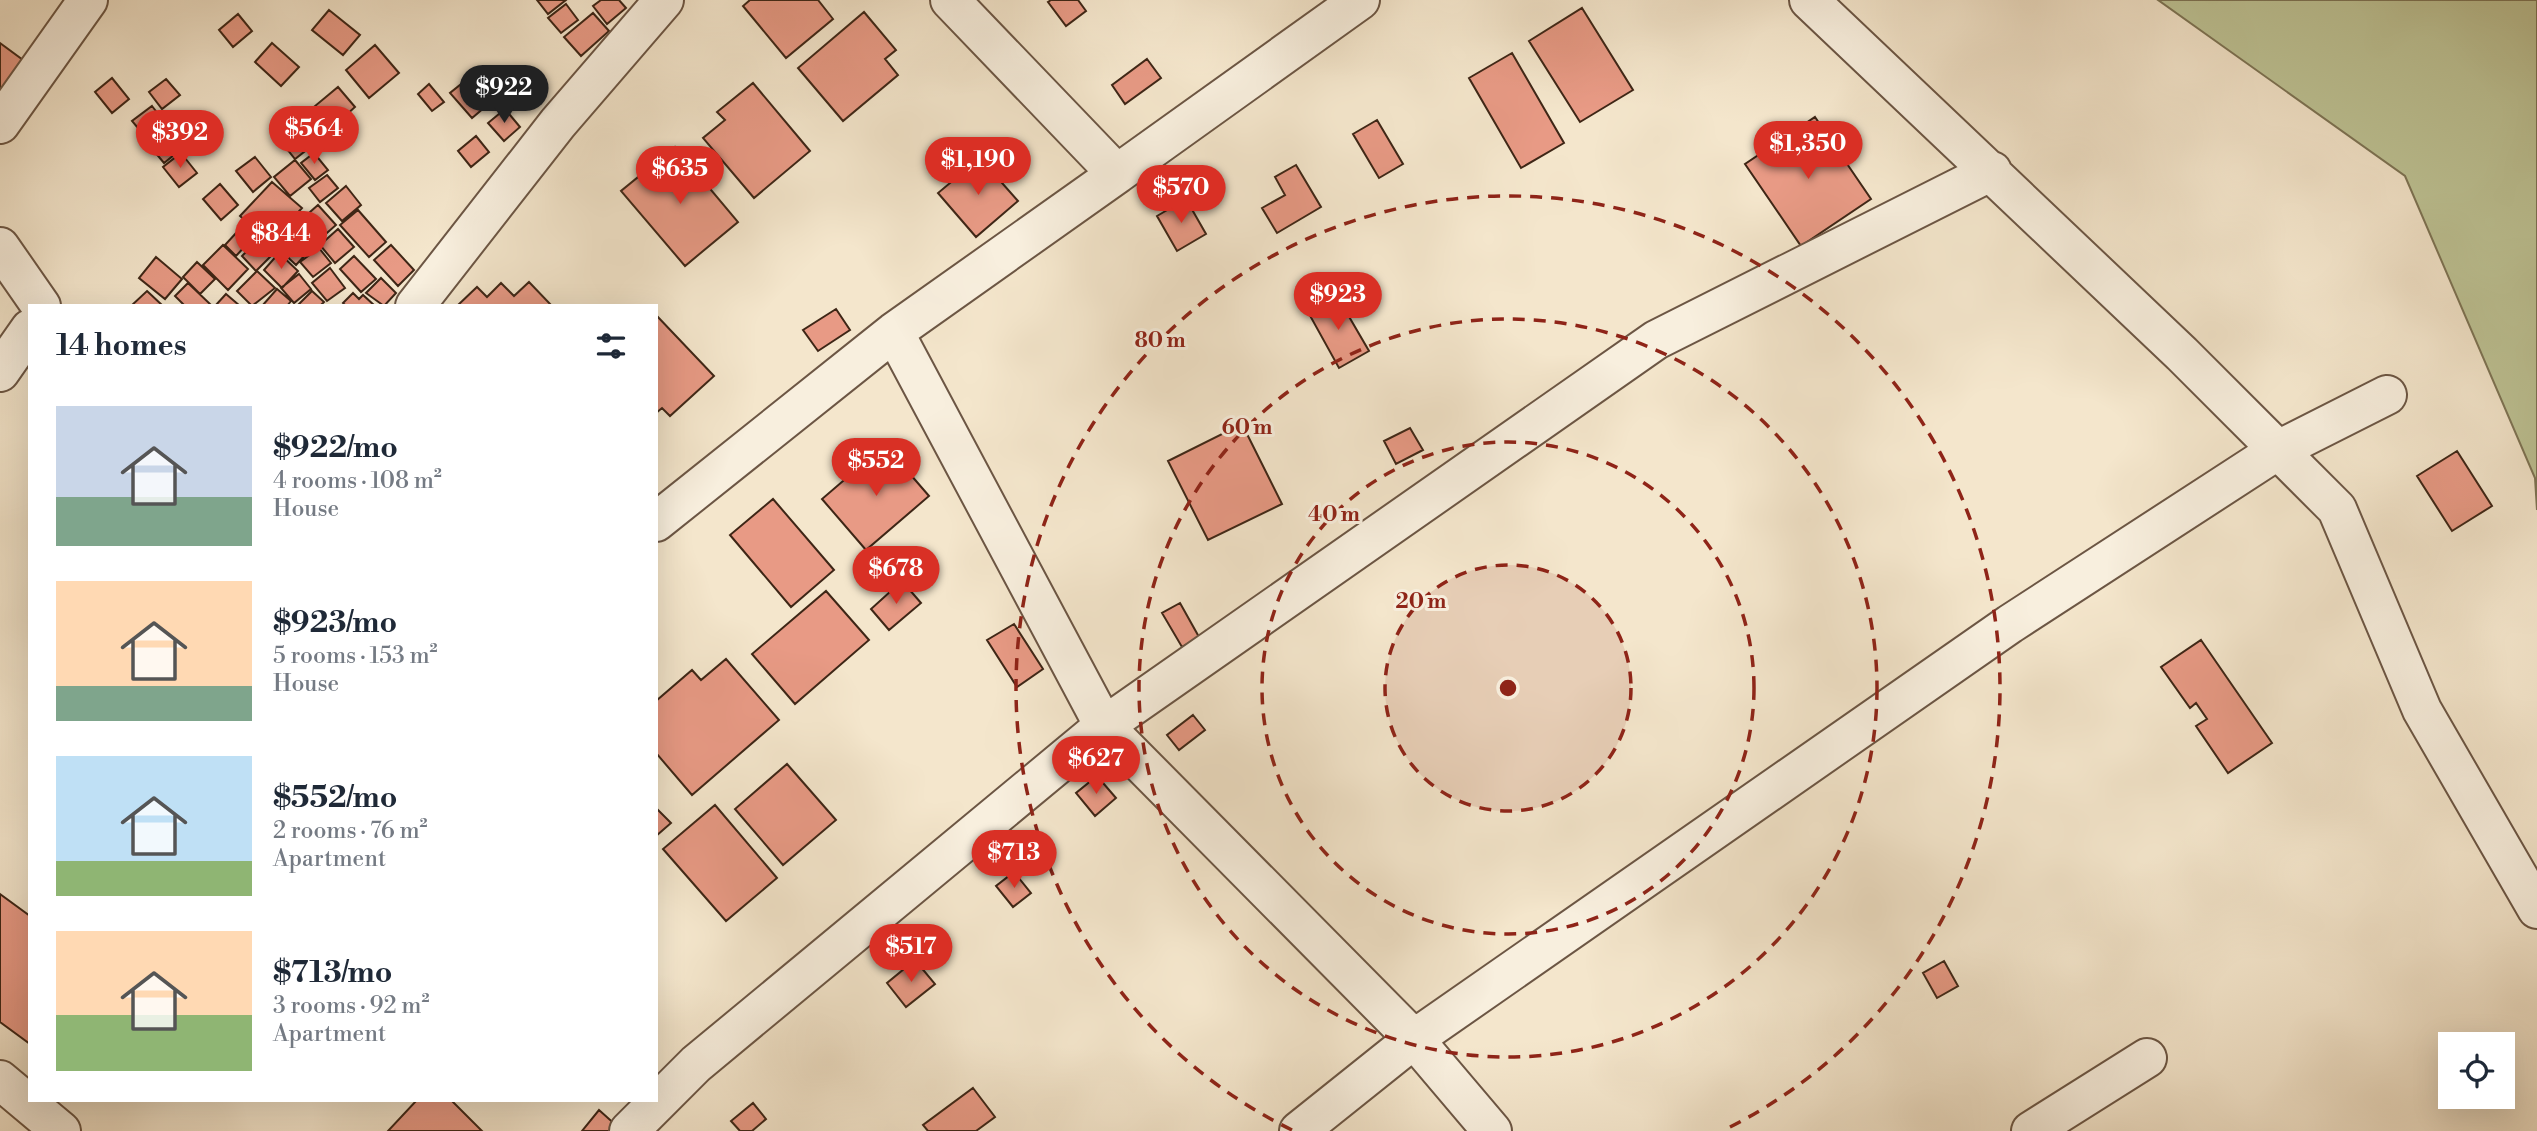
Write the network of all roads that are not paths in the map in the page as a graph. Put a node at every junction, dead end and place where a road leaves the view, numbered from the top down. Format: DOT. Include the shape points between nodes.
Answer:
graph roads {
  1 [pos="88,0"];
  2 [pos="664,0"];
  3 [pos="950,0"];
  4 [pos="1360,0"];
  5 [pos="1810,0"];
  6 [pos="0,124"];
  7 [pos="1992,171"];
  8 [pos="1117,174"];
  9 [pos="0,247"];
  10 [pos="40,304"];
  11 [pos="417,304"];
  12 [pos="28,332"];
  13 [pos="894,332"];
  14 [pos="0,372"];
  15 [pos="2387,396"];
  16 [pos="2278,450"];
  17 [pos="658,520"];
  18 [pos="1104,726"];
  19 [pos="2537,909"];
  20 [pos="1414,1039"];
  21 [pos="2147,1058"];
  22 [pos="11,1091"];
  23 [pos="61,1131"];
  24 [pos="629,1131"];
  25 [pos="1299,1131"];
  26 [pos="1492,1131"];
  27 [pos="2031,1131"];
  1 -- 6 [label="street"];
  2 -- 11 [label="street" via="558,123"];
  3 -- 8 [label="street"];
  4 -- 8 [label="street"];
  5 -- 7 [label="street"];
  7 -- 16 [label="street"];
  7 -- 18 [label="street" via="1656,340"];
  8 -- 13 [label="street"];
  9 -- 10 [label="street"];
  12 -- 14 [label="street"];
  13 -- 17 [label="street"];
  13 -- 18 [label="street"];
  15 -- 16 [label="street"];
  16 -- 19 [label="street" via="2337,509 2422,710"];
  16 -- 20 [label="street" via="2010,624"];
  18 -- 20 [label="street"];
  18 -- 24 [label="street" via="696,1064"];
  20 -- 25 [label="street"];
  20 -- 26 [label="street"];
  21 -- 27 [label="street"];
  22 -- 23 [label="street"];
}
